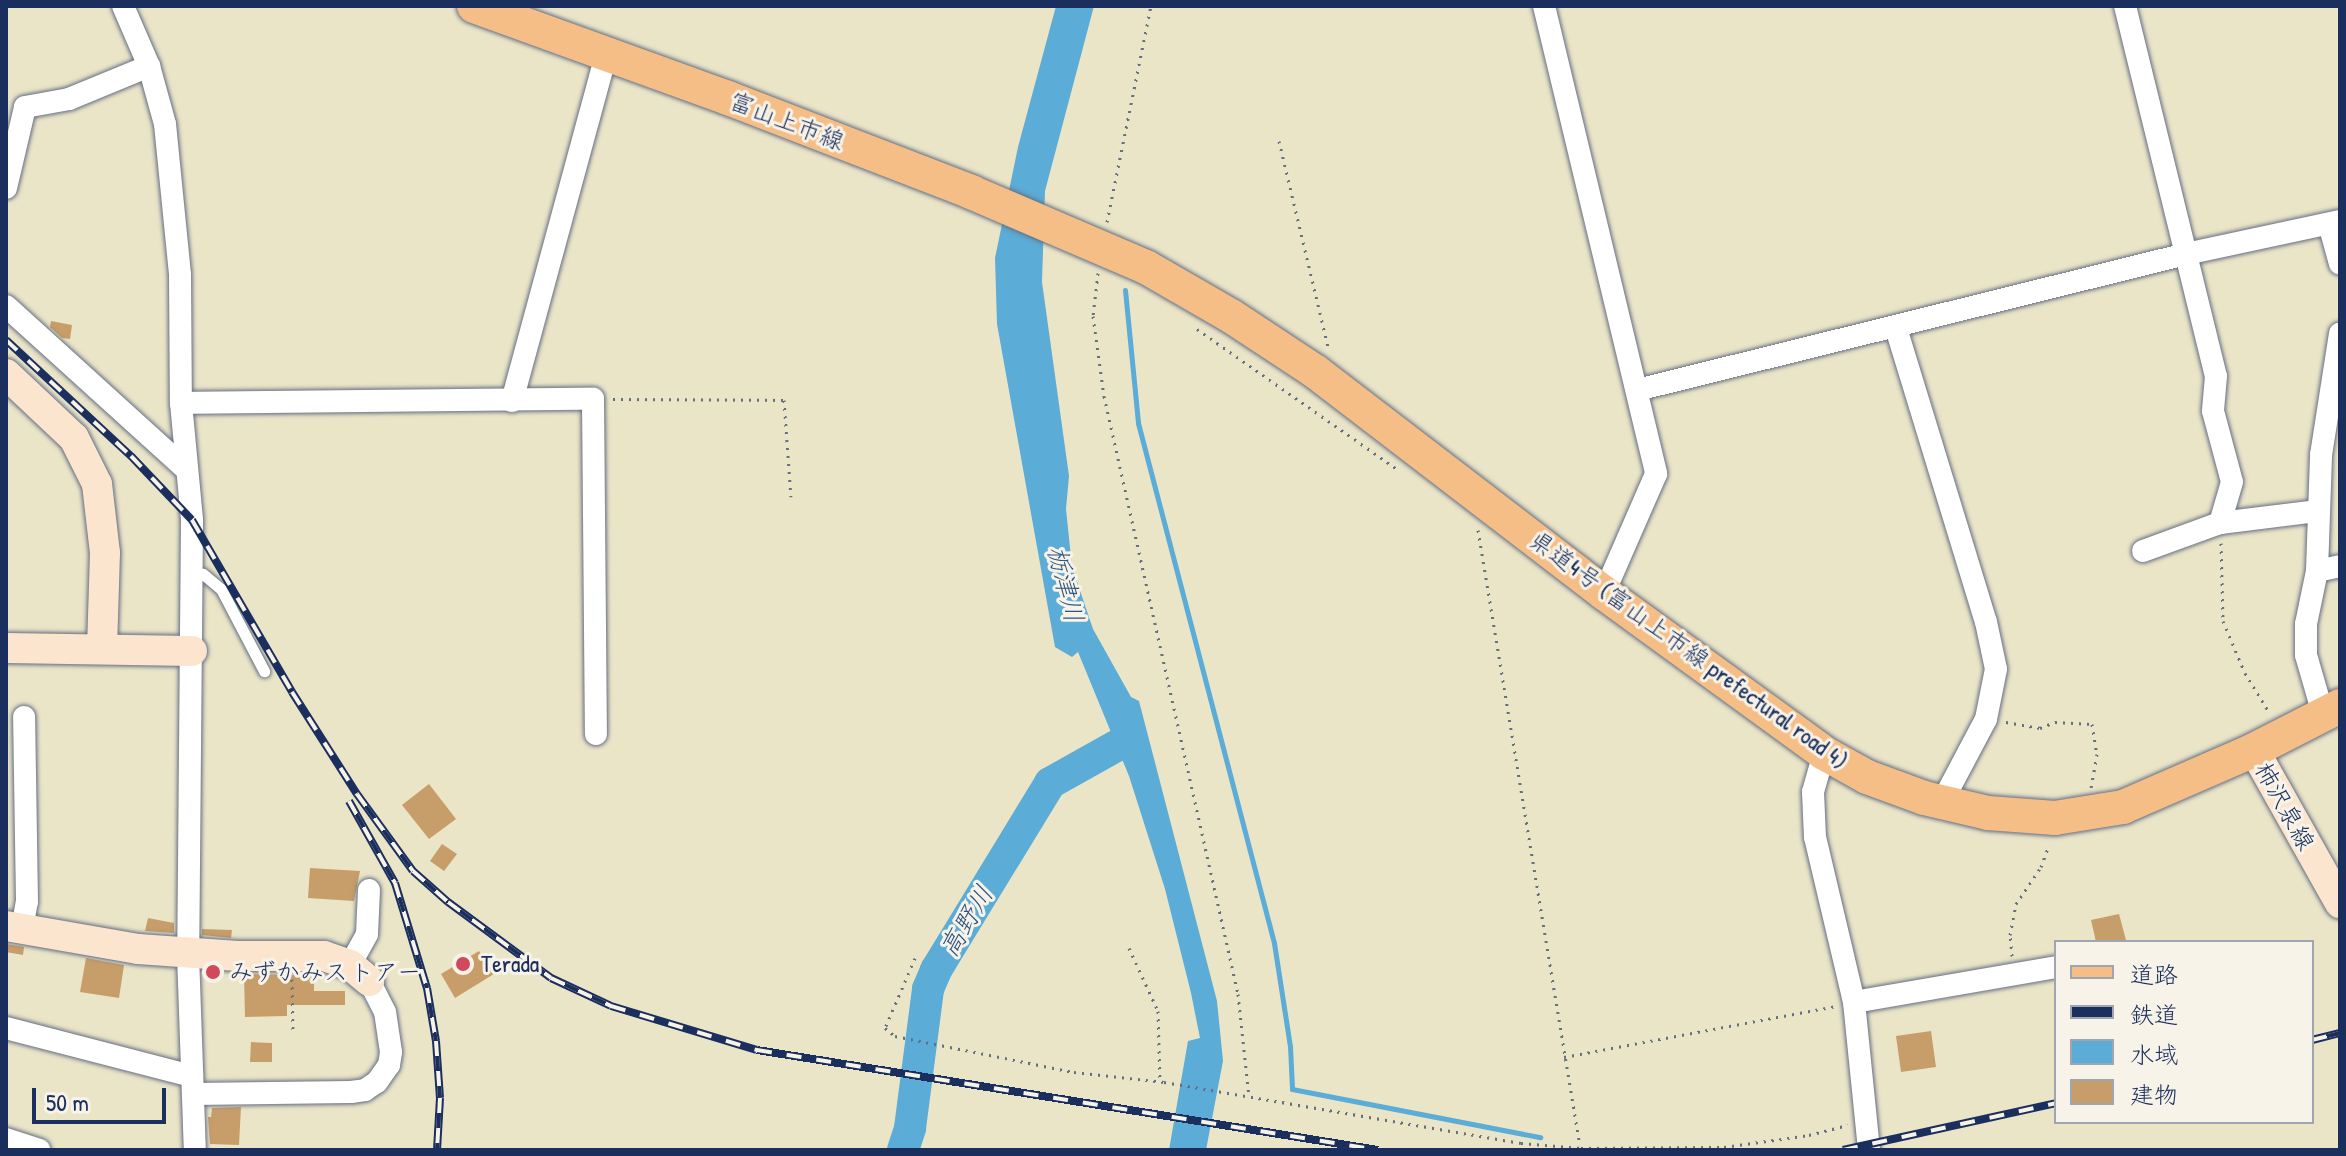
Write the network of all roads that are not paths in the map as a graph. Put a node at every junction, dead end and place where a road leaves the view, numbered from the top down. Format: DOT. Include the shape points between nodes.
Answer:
graph roads {
  1 [pos="123,6"];
  2 [pos="474,6"];
  3 [pos="1544,6"];
  4 [pos="2125,6"];
  5 [pos="606,54"];
  6 [pos="149,66"];
  7 [pos="6,188"];
  8 [pos="2335,222"];
  9 [pos="1099,245"];
  10 [pos="2186,254"];
  11 [pos="2340,264"];
  12 [pos="6,306"];
  13 [pos="1896,328"];
  14 [pos="2340,333"];
  15 [pos="6,374"];
  16 [pos="1637,390"];
  17 [pos="512,401"];
  18 [pos="181,403"];
  19 [pos="187,470"];
  20 [pos="2318,511"];
  21 [pos="2220,523"];
  22 [pos="2143,551"];
  23 [pos="2340,566"];
  24 [pos="191,571"];
  25 [pos="2317,571"];
  26 [pos="1604,593"];
  27 [pos="6,648"];
  28 [pos="102,649"];
  29 [pos="192,651"];
  30 [pos="264,671"];
  31 [pos="2332,710"];
  32 [pos="24,717"];
  33 [pos="596,734"];
  34 [pos="2268,742"];
  35 [pos="1824,753"];
  36 [pos="1942,802"];
  37 [pos="369,890"];
  38 [pos="2340,903"];
  39 [pos="14,928"];
  40 [pos="188,954"];
  41 [pos="2054,967"];
  42 [pos="360,973"];
  43 [pos="1854,1002"];
  44 [pos="6,1028"];
  45 [pos="193,1085"];
  46 [pos="6,1139"];
  47 [pos="39,1150"];
  48 [pos="195,1150"];
  49 [pos="1869,1150"];
  1 -- 6 [label="street"];
  2 -- 5 [label="main road, 富山上市線"];
  3 -- 16 [label="street"];
  4 -- 10 [label="street"];
  5 -- 9 [label="main road, 富山上市線"];
  5 -- 17 [label="street"];
  6 -- 7 [label="street" via="69,99 25,107"];
  6 -- 18 [label="street" via="165,124 180,275"];
  8 -- 10 [label="street"];
  8 -- 11 [label="street"];
  9 -- 26 [label="main road, 県道4号 (富山上市線 prefectural road 4)" via="1231,316 1338,389"];
  10 -- 13 [label="street"];
  10 -- 21 [label="street" via="2216,376 2213,411 2232,482"];
  12 -- 19 [label="street"];
  13 -- 16 [label="street"];
  13 -- 36 [label="street" via="1996,669 1986,719"];
  14 -- 20 [label="street"];
  15 -- 28 [label="street" via="74,438 97,484 105,553"];
  16 -- 26 [label="street" via="1656,474"];
  17 -- 18 [label="street"];
  17 -- 33 [label="street" via="593,399"];
  18 -- 19 [label="street"];
  19 -- 24 [label="street"];
  20 -- 21 [label="street"];
  20 -- 25 [label="street"];
  21 -- 22 [label="street"];
  23 -- 25 [label="street"];
  24 -- 29 [label="street"];
  24 -- 30 [label="lane" via="221,589"];
  25 -- 31 [label="street" via="2306,624 2306,655"];
  26 -- 35 [label="main road, 県道4号 (富山上市線 prefectural road 4)"];
  27 -- 28 [label="street"];
  28 -- 29 [label="street"];
  29 -- 40 [label="street"];
  31 -- 34 [label="main road, 県道4号 (富山上市線 prefectural road 4)"];
  32 -- 39 [label="street" via="27,902"];
  34 -- 36 [label="main road, 県道4号 (富山上市線 prefectural road 4)" via="2123,807 2045,818"];
  34 -- 38 [label="street, 柿沢泉線"];
  35 -- 36 [label="main road, 県道4号 (富山上市線 prefectural road 4)" via="1867,777"];
  35 -- 43 [label="street" via="1813,792 1815,837"];
  37 -- 42 [label="street"];
  39 -- 40 [label="street"];
  40 -- 42 [label="street" via="324,956"];
  40 -- 45 [label="street"];
  41 -- 43 [label="street"];
  42 -- 45 [label="street" via="385,1012 391,1052 377,1082 351,1092"];
  43 -- 49 [label="street"];
  44 -- 45 [label="street"];
  45 -- 48 [label="street"];
  46 -- 47 [label="street"];
}
